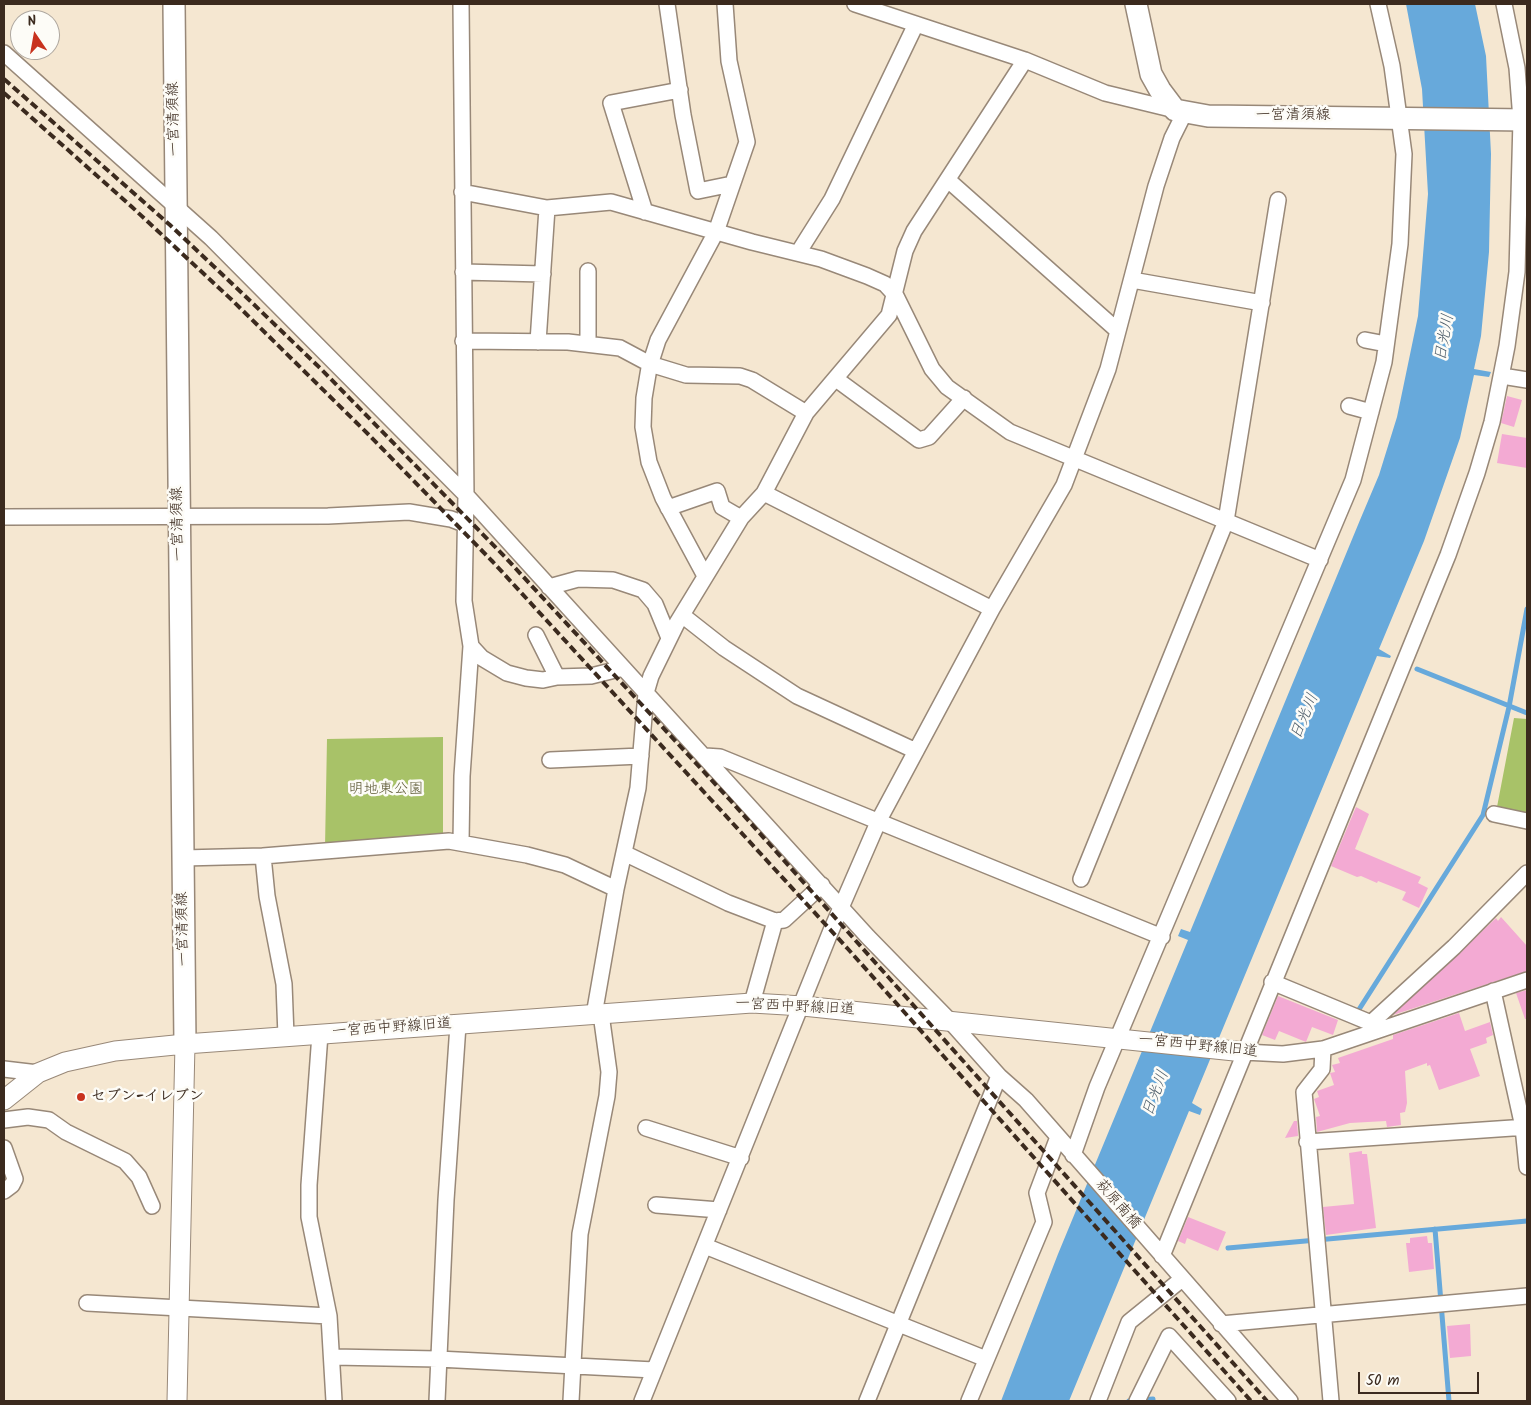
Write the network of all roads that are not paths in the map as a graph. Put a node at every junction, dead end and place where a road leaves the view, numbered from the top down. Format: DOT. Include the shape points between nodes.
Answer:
graph roads {
  1 [pos="174,4"];
  2 [pos="461,4"];
  3 [pos="667,4"];
  4 [pos="725,4"];
  5 [pos="855,4"];
  6 [pos="1136,4"];
  7 [pos="1378,4"];
  8 [pos="1504,4"];
  9 [pos="916,24"];
  10 [pos="4,53"];
  11 [pos="1025,60"];
  12 [pos="680,90"];
  13 [pos="1180,111"];
  14 [pos="1399,118"];
  15 [pos="1524,120"];
  16 [pos="948,180"];
  17 [pos="732,184"];
  18 [pos="462,192"];
  19 [pos="1278,200"];
  20 [pos="176,207"];
  21 [pos="547,208"];
  22 [pos="645,212"];
  23 [pos="716,232"];
  24 [pos="798,253"];
  25 [pos="588,271"];
  26 [pos="463,272"];
  27 [pos="542,274"];
  28 [pos="1132,280"];
  29 [pos="896,296"];
  30 [pos="1262,303"];
  31 [pos="1118,331"];
  32 [pos="1365,340"];
  33 [pos="464,341"];
  34 [pos="538,342"];
  35 [pos="588,344"];
  36 [pos="1386,344"];
  37 [pos="650,364"];
  38 [pos="1502,376"];
  39 [pos="836,379"];
  40 [pos="1527,380"];
  41 [pos="964,398"];
  42 [pos="1349,406"];
  43 [pos="1371,412"];
  44 [pos="806,413"];
  45 [pos="1074,458"];
  46 [pos="764,493"];
  47 [pos="466,495"];
  48 [pos="668,508"];
  49 [pos="179,516"];
  50 [pos="4,517"];
  51 [pos="742,518"];
  52 [pos="1226,521"];
  53 [pos="464,524"];
  54 [pos="1320,560"];
  55 [pos="705,576"];
  56 [pos="548,586"];
  57 [pos="992,609"];
  58 [pos="682,615"];
  59 [pos="536,635"];
  60 [pos="669,638"];
  61 [pos="471,646"];
  62 [pos="623,668"];
  63 [pos="557,677"];
  64 [pos="646,693"];
  65 [pos="916,751"];
  66 [pos="641,756"];
  67 [pos="705,756"];
  68 [pos="550,760"];
  69 [pos="1494,814"];
  70 [pos="879,820"];
  71 [pos="1527,821"];
  72 [pos="461,843"];
  73 [pos="624,853"];
  74 [pos="263,856"];
  75 [pos="183,858"];
  76 [pos="1527,873"];
  77 [pos="1081,879"];
  78 [pos="822,885"];
  79 [pos="616,889"];
  80 [pos="842,907"];
  81 [pos="775,921"];
  82 [pos="1162,937"];
  83 [pos="1527,980"];
  84 [pos="1272,982"];
  85 [pos="1493,991"];
  86 [pos="752,1003"];
  87 [pos="803,1006"];
  88 [pos="598,1014"];
  89 [pos="950,1021"];
  90 [pos="458,1024"];
  91 [pos="1373,1027"];
  92 [pos="320,1034"];
  93 [pos="286,1036"];
  94 [pos="1118,1039"];
  95 [pos="185,1044"];
  96 [pos="1323,1049"];
  97 [pos="1244,1052"];
  98 [pos="4,1069"];
  99 [pos="38,1074"];
  100 [pos="999,1076"];
  101 [pos="4,1100"];
  102 [pos="4,1120"];
  103 [pos="1525,1127"];
  104 [pos="646,1128"];
  105 [pos="1058,1137"];
  106 [pos="1307,1142"];
  107 [pos="4,1148"];
  108 [pos="1073,1155"];
  109 [pos="741,1158"];
  110 [pos="1527,1167"];
  111 [pos="4,1191"];
  112 [pos="656,1204"];
  113 [pos="152,1206"];
  114 [pos="719,1210"];
  115 [pos="705,1246"];
  116 [pos="1162,1256"];
  117 [pos="1182,1279"];
  118 [pos="1527,1296"];
  119 [pos="87,1303"];
  120 [pos="179,1308"];
  121 [pos="1324,1314"];
  122 [pos="329,1316"];
  123 [pos="899,1324"];
  124 [pos="1221,1324"];
  125 [pos="332,1357"];
  126 [pos="438,1359"];
  127 [pos="986,1359"];
  128 [pos="572,1366"];
  129 [pos="654,1370"];
  130 [pos="177,1401"];
  131 [pos="334,1401"];
  132 [pos="436,1401"];
  133 [pos="572,1401"];
  134 [pos="642,1401"];
  135 [pos="867,1401"];
  136 [pos="968,1401"];
  137 [pos="1098,1401"];
  138 [pos="1137,1401"];
  139 [pos="1228,1401"];
  140 [pos="1290,1401"];
  141 [pos="1332,1401"];
  1 -- 20 [label="main road, 一宮清須線"];
  2 -- 18 [label="street"];
  3 -- 12 [label="street"];
  4 -- 17 [label="street" via="729,61 747,142"];
  5 -- 9 [label="street"];
  6 -- 13 [label="main road" via="1151,74 1160,90"];
  7 -- 14 [label="street" via="1392,66"];
  8 -- 15 [label="street"];
  9 -- 11 [label="street"];
  9 -- 24 [label="street" via="832,199"];
  10 -- 20 [label="street, 萩原南橋"];
  11 -- 13 [label="street" via="1105,93"];
  11 -- 16 [label="street"];
  12 -- 17 [label="street" via="698,191"];
  12 -- 22 [label="street" via="611,103"];
  13 -- 14 [label="main road, 一宮清須線" via="1208,116"];
  13 -- 28 [label="street" via="1156,186"];
  14 -- 15 [label="main road, 一宮清須線"];
  14 -- 36 [label="street" via="1404,154 1400,244"];
  15 -- 38 [label="street" via="1517,272"];
  16 -- 29 [label="street" via="904,251"];
  16 -- 31 [label="street"];
  17 -- 23 [label="street"];
  18 -- 21 [label="street"];
  18 -- 26 [label="street"];
  19 -- 30 [label="street"];
  20 -- 47 [label="street, 萩原南橋" via="225,252"];
  20 -- 49 [label="main road, 一宮清須線"];
  21 -- 22 [label="street" via="611,202"];
  21 -- 27 [label="street"];
  22 -- 23 [label="street"];
  23 -- 24 [label="street"];
  23 -- 37 [label="street" via="658,340"];
  24 -- 29 [label="street" via="821,258 867,276 885,284"];
  25 -- 35 [label="street"];
  26 -- 27 [label="street"];
  26 -- 33 [label="street"];
  27 -- 34 [label="street"];
  28 -- 30 [label="street"];
  28 -- 31 [label="street"];
  29 -- 39 [label="street" via="889,315"];
  29 -- 41 [label="street" via="932,369 947,387"];
  30 -- 52 [label="street"];
  31 -- 45 [label="street" via="1108,369"];
  32 -- 36 [label="street"];
  33 -- 34 [label="street"];
  33 -- 47 [label="street"];
  34 -- 35 [label="street"];
  35 -- 37 [label="street" via="620,348"];
  36 -- 43 [label="street"];
  37 -- 44 [label="street" via="686,375 740,376"];
  37 -- 48 [label="street" via="643,426 649,462"];
  38 -- 40 [label="street"];
  38 -- 84 [label="street" via="1477,473 1448,555"];
  39 -- 41 [label="street" via="919,440 929,437"];
  39 -- 44 [label="street"];
  41 -- 45 [label="street" via="1010,432"];
  42 -- 43 [label="street"];
  43 -- 54 [label="street" via="1353,480"];
  44 -- 46 [label="street"];
  45 -- 52 [label="street"];
  45 -- 57 [label="street" via="1064,485"];
  46 -- 51 [label="street"];
  46 -- 57 [label="street"];
  47 -- 53 [label="street"];
  47 -- 56 [label="street, 萩原南橋"];
  48 -- 51 [label="street" via="717,491 722,507"];
  48 -- 55 [label="street"];
  49 -- 50 [label="street"];
  49 -- 53 [label="street" via="328,516 409,512"];
  49 -- 75 [label="main road, 一宮清須線"];
  51 -- 55 [label="street"];
  52 -- 54 [label="street"];
  52 -- 77 [label="street"];
  53 -- 61 [label="street" via="464,601"];
  54 -- 82 [label="street"];
  55 -- 58 [label="street"];
  56 -- 60 [label="street" via="578,579 613,580 644,590 655,604"];
  56 -- 62 [label="street, 萩原南橋"];
  57 -- 65 [label="street"];
  58 -- 60 [label="street"];
  58 -- 65 [label="street" via="724,648 797,696"];
  59 -- 63 [label="street"];
  60 -- 64 [label="street"];
  61 -- 63 [label="street" via="482,658 507,673 543,680"];
  61 -- 72 [label="street"];
  62 -- 63 [label="street" via="592,676"];
  62 -- 64 [label="street, 萩原南橋"];
  64 -- 66 [label="street"];
  64 -- 67 [label="street, 萩原南橋"];
  65 -- 70 [label="street"];
  66 -- 68 [label="street"];
  66 -- 73 [label="street" via="638,788"];
  67 -- 70 [label="street" via="720,757"];
  67 -- 78 [label="street, 萩原南橋"];
  69 -- 71 [label="street"];
  70 -- 80 [label="street"];
  70 -- 82 [label="street"];
  72 -- 74 [label="street" via="449,841"];
  72 -- 79 [label="street" via="565,865"];
  73 -- 79 [label="street"];
  73 -- 81 [label="street" via="728,903"];
  74 -- 75 [label="street"];
  74 -- 93 [label="street" via="267,896 284,984"];
  75 -- 95 [label="main road, 一宮清須線"];
  76 -- 91 [label="street"];
  78 -- 80 [label="street, 萩原南橋"];
  78 -- 81 [label="street" via="784,920"];
  79 -- 88 [label="street"];
  80 -- 87 [label="street"];
  80 -- 89 [label="street, 萩原南橋"];
  81 -- 86 [label="street"];
  82 -- 94 [label="street"];
  83 -- 85 [label="street, 一宮西中野線旧道"];
  84 -- 91 [label="street"];
  84 -- 97 [label="street"];
  85 -- 91 [label="street, 一宮西中野線旧道"];
  85 -- 103 [label="street"];
  86 -- 87 [label="street, 一宮西中野線旧道"];
  86 -- 88 [label="street, 一宮西中野線旧道"];
  87 -- 89 [label="street, 一宮西中野線旧道"];
  87 -- 109 [label="street"];
  88 -- 90 [label="street, 一宮西中野線旧道"];
  88 -- 128 [label="street" via="609,1072 580,1234"];
  89 -- 94 [label="street, 一宮西中野線旧道"];
  89 -- 100 [label="street, 萩原南橋"];
  90 -- 92 [label="street, 一宮西中野線旧道"];
  90 -- 126 [label="street"];
  91 -- 96 [label="street, 一宮西中野線旧道"];
  92 -- 93 [label="street, 一宮西中野線旧道"];
  92 -- 122 [label="street" via="309,1216"];
  93 -- 95 [label="street, 一宮西中野線旧道"];
  94 -- 97 [label="street, 一宮西中野線旧道"];
  94 -- 108 [label="street"];
  95 -- 99 [label="street, 一宮西中野線旧道" via="116,1051 65,1062"];
  95 -- 120 [label="street"];
  96 -- 97 [label="street, 一宮西中野線旧道" via="1283,1054"];
  96 -- 106 [label="street" via="1322,1069 1304,1092"];
  97 -- 116 [label="street"];
  98 -- 99 [label="street"];
  99 -- 101 [label="street, 一宮西中野線旧道"];
  100 -- 105 [label="street, 萩原南橋" via="1026,1100"];
  100 -- 123 [label="street"];
  102 -- 113 [label="street" via="28,1117 49,1120 125,1161 139,1177"];
  103 -- 106 [label="street"];
  103 -- 110 [label="street"];
  104 -- 109 [label="street"];
  105 -- 108 [label="street, 萩原南橋"];
  105 -- 127 [label="street" via="1037,1194 1044,1222"];
  106 -- 121 [label="street"];
  107 -- 111 [label="street" via="15,1179"];
  108 -- 116 [label="street, 萩原南橋"];
  109 -- 114 [label="street"];
  112 -- 114 [label="street"];
  114 -- 115 [label="street"];
  115 -- 123 [label="street"];
  115 -- 129 [label="street"];
  116 -- 117 [label="street, 萩原南橋"];
  117 -- 124 [label="street, 萩原南橋"];
  117 -- 137 [label="street" via="1129,1322"];
  118 -- 121 [label="street"];
  119 -- 120 [label="street"];
  120 -- 122 [label="street"];
  120 -- 130 [label="street"];
  121 -- 124 [label="street"];
  121 -- 141 [label="street"];
  122 -- 125 [label="street"];
  123 -- 127 [label="street"];
  123 -- 135 [label="street"];
  124 -- 140 [label="street, 萩原南橋"];
  125 -- 126 [label="street"];
  125 -- 131 [label="street"];
  126 -- 128 [label="street"];
  126 -- 132 [label="street"];
  127 -- 136 [label="street"];
  128 -- 129 [label="street"];
  128 -- 133 [label="street"];
  129 -- 134 [label="street"];
  138 -- 139 [label="street" via="1169,1336"];
}
